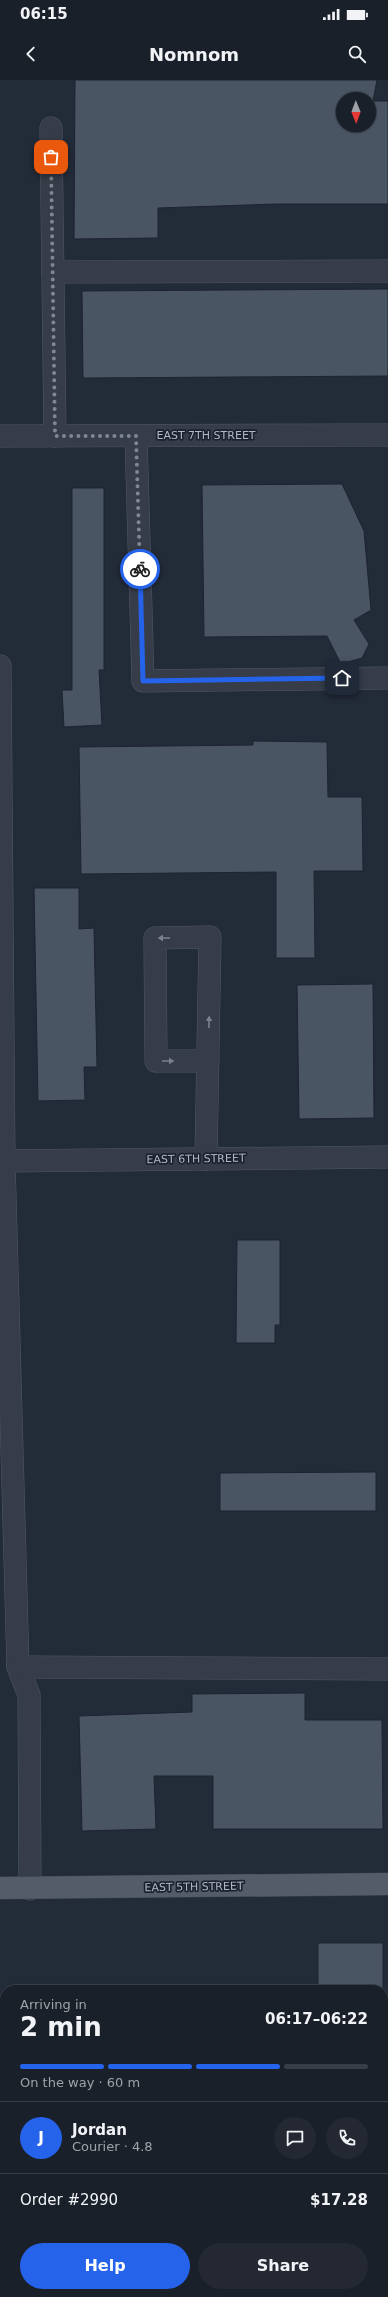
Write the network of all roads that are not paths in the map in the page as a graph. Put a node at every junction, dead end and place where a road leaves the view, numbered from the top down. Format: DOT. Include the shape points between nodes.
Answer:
graph roads {
  1 [pos="51,128"];
  2 [pos="388,271"];
  3 [pos="53,272"];
  4 [pos="388,435"];
  5 [pos="0,436"];
  6 [pos="55,436"];
  7 [pos="136,436"];
  8 [pos="0,666"];
  9 [pos="388,678"];
  10 [pos="208,1061"];
  11 [pos="388,1157"];
  12 [pos="206,1159"];
  13 [pos="4,1161"];
  14 [pos="18,1667"];
  15 [pos="388,1669"];
  16 [pos="388,1884"];
  17 [pos="0,1888"];
  18 [pos="30,1889"];
  1 -- 3 [label="street"];
  2 -- 3 [label="street"];
  3 -- 6 [label="street"];
  4 -- 7 [label="street, EAST 7TH STREET"];
  5 -- 6 [label="street, EAST 7TH STREET"];
  6 -- 7 [label="street, EAST 7TH STREET"];
  7 -- 9 [label="street" via="143,681"];
  8 -- 13 [label="street"];
  10 -- 10 [label="street, one-way" via="210,937 155,938 156,1061"];
  10 -- 12 [label="street"];
  11 -- 12 [label="street, EAST 6TH STREET"];
  12 -- 13 [label="street, EAST 6TH STREET"];
  13 -- 14 [label="street"];
  14 -- 15 [label="street"];
  14 -- 18 [label="street" via="29,1696"];
  16 -- 18 [label="main road, EAST 5TH STREET"];
  17 -- 18 [label="main road, EAST 5TH STREET"];
}
